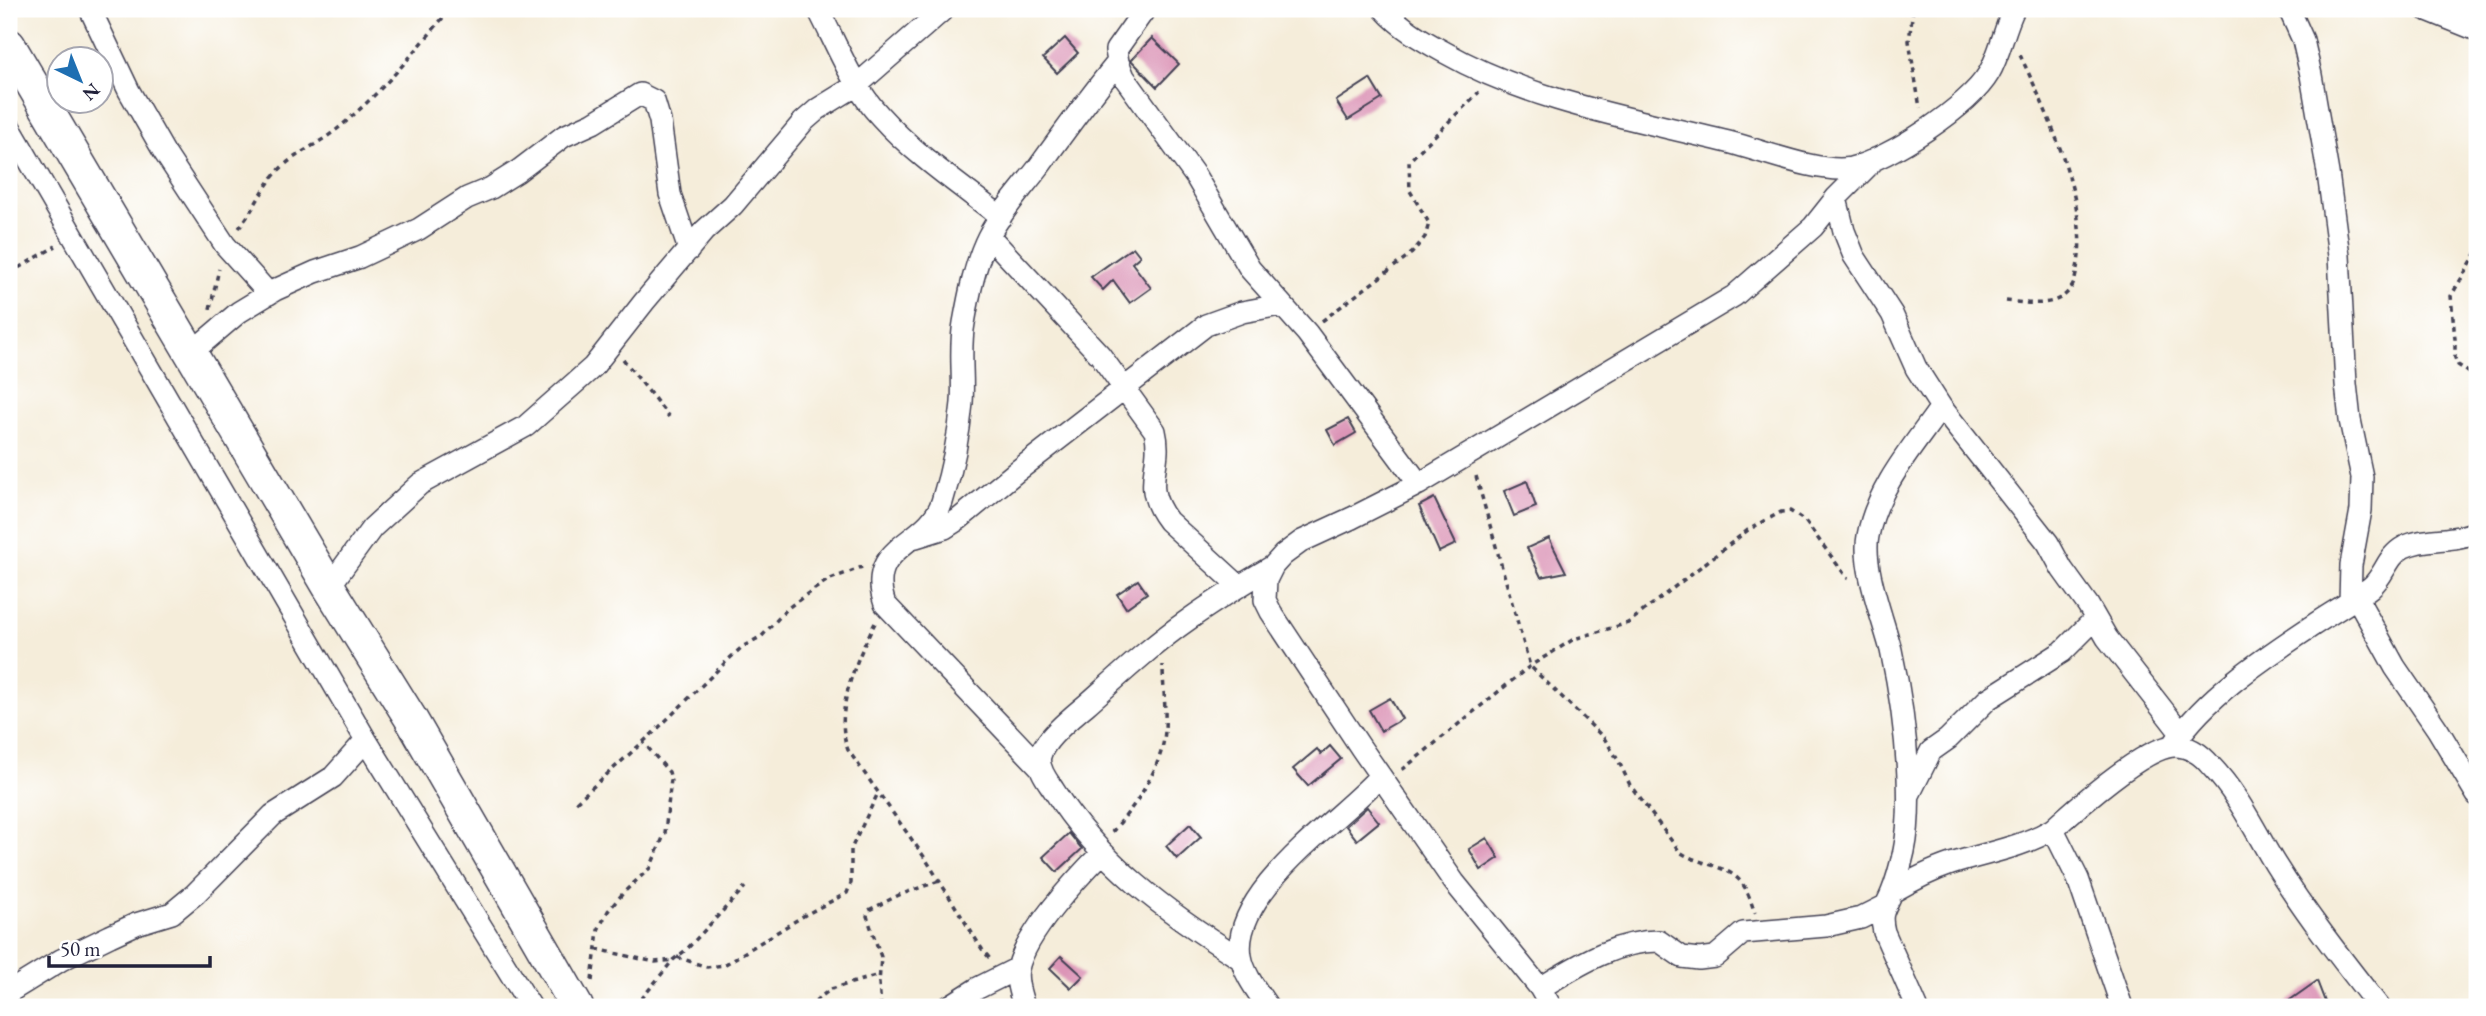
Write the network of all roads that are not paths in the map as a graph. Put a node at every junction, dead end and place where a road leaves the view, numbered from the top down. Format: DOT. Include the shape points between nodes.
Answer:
graph roads {
  1 [pos="90,9"];
  2 [pos="818,9"];
  3 [pos="944,9"];
  4 [pos="1145,9"];
  5 [pos="1384,9"];
  6 [pos="2289,9"];
  7 [pos="2425,9"];
  8 [pos="2009,15"];
  9 [pos="2477,30"];
  10 [pos="9,45"];
  11 [pos="1118,62"];
  12 [pos="857,85"];
  13 [pos="9,126"];
  14 [pos="1875,159"];
  15 [pos="1836,198"];
  16 [pos="1001,217"];
  17 [pos="989,236"];
  18 [pos="689,250"];
  19 [pos="269,294"];
  20 [pos="1280,305"];
  21 [pos="200,346"];
  22 [pos="1124,390"];
  23 [pos="1941,407"];
  24 [pos="1419,484"];
  25 [pos="2477,531"];
  26 [pos="908,540"];
  27 [pos="1273,566"];
  28 [pos="1239,586"];
  29 [pos="329,587"];
  30 [pos="2354,600"];
  31 [pos="2095,620"];
  32 [pos="2177,739"];
  33 [pos="366,740"];
  34 [pos="1040,768"];
  35 [pos="1383,779"];
  36 [pos="2477,795"];
  37 [pos="1908,797"];
  38 [pos="2053,829"];
  39 [pos="1100,850"];
  40 [pos="1888,900"];
  41 [pos="1241,959"];
  42 [pos="1011,972"];
  43 [pos="1540,988"];
  44 [pos="9,992"];
  45 [pos="585,996"];
  46 [pos="531,1007"];
  47 [pos="948,1007"];
  48 [pos="1024,1007"];
  49 [pos="1268,1007"];
  50 [pos="1552,1007"];
  51 [pos="1917,1007"];
  52 [pos="2122,1007"];
  53 [pos="2379,1007"];
  1 -- 19 [label="street" via="164,152 225,245"];
  2 -- 12 [label="street"];
  3 -- 12 [label="street"];
  4 -- 11 [label="street" via="1118,45"];
  5 -- 14 [label="street" via="1424,41 1493,77 1605,113 1831,168 1849,168"];
  6 -- 30 [label="street" via="2311,75 2339,256 2348,408 2362,477 2351,565"];
  7 -- 9 [label="street"];
  8 -- 14 [label="street" via="1990,72 1971,97"];
  10 -- 21 [label="highway"];
  11 -- 16 [label="street"];
  11 -- 20 [label="street" via="1196,177 1250,269"];
  12 -- 16 [label="street" via="902,137"];
  12 -- 18 [label="street" via="803,122"];
  13 -- 33 [label="street"];
  14 -- 15 [label="street"];
  15 -- 23 [label="street" via="1854,256 1892,314 1916,368"];
  15 -- 24 [label="street" via="1813,227 1734,296"];
  16 -- 17 [label="street"];
  17 -- 22 [label="street" via="1100,355"];
  17 -- 26 [label="street" via="963,326 962,401 941,506"];
  18 -- 19 [label="street" via="670,194 654,101 640,94 564,136 491,188 410,234"];
  18 -- 29 [label="street" via="593,367 526,426 420,484 372,528"];
  19 -- 21 [label="street" via="239,312"];
  20 -- 22 [label="street" via="1206,325"];
  20 -- 24 [label="street" via="1307,333"];
  21 -- 29 [label="highway"];
  22 -- 26 [label="street" via="959,519"];
  22 -- 28 [label="street" via="1155,431 1158,443 1152,488 1158,509"];
  23 -- 31 [label="street" via="2048,543"];
  23 -- 37 [label="street" via="1891,479 1868,537 1868,566 1899,696"];
  24 -- 27 [label="street" via="1301,541"];
  25 -- 30 [label="street" via="2408,545 2389,559 2384,574"];
  26 -- 34 [label="street" via="880,571 885,604"];
  27 -- 28 [label="street"];
  27 -- 35 [label="street" via="1265,589 1271,612"];
  28 -- 34 [label="street" via="1164,639 1068,721 1046,743"];
  29 -- 45 [label="highway"];
  30 -- 32 [label="street" via="2208,702"];
  30 -- 36 [label="street"];
  31 -- 32 [label="street" via="2166,716"];
  31 -- 37 [label="street" via="2062,652 1988,699 1931,751"];
  32 -- 38 [label="street" via="2135,763"];
  32 -- 53 [label="street" via="2212,766 2299,900"];
  33 -- 44 [label="street" via="333,777 273,815 172,913 110,936"];
  33 -- 46 [label="street"];
  34 -- 39 [label="street" via="1065,809"];
  35 -- 41 [label="street" via="1266,886 1248,912"];
  35 -- 43 [label="street" via="1454,882"];
  37 -- 40 [label="street" via="1904,849"];
  38 -- 40 [label="street" via="1916,878"];
  38 -- 52 [label="street" via="2078,879"];
  39 -- 41 [label="street" via="1175,915"];
  39 -- 42 [label="street" via="1046,917"];
  40 -- 43 [label="street" via="1861,918 1739,935 1715,957 1682,957 1659,941 1615,948"];
  40 -- 51 [label="street" via="1881,919 1884,932"];
  41 -- 49 [label="street"];
  42 -- 47 [label="street"];
  42 -- 48 [label="street"];
  43 -- 50 [label="street"];
}
